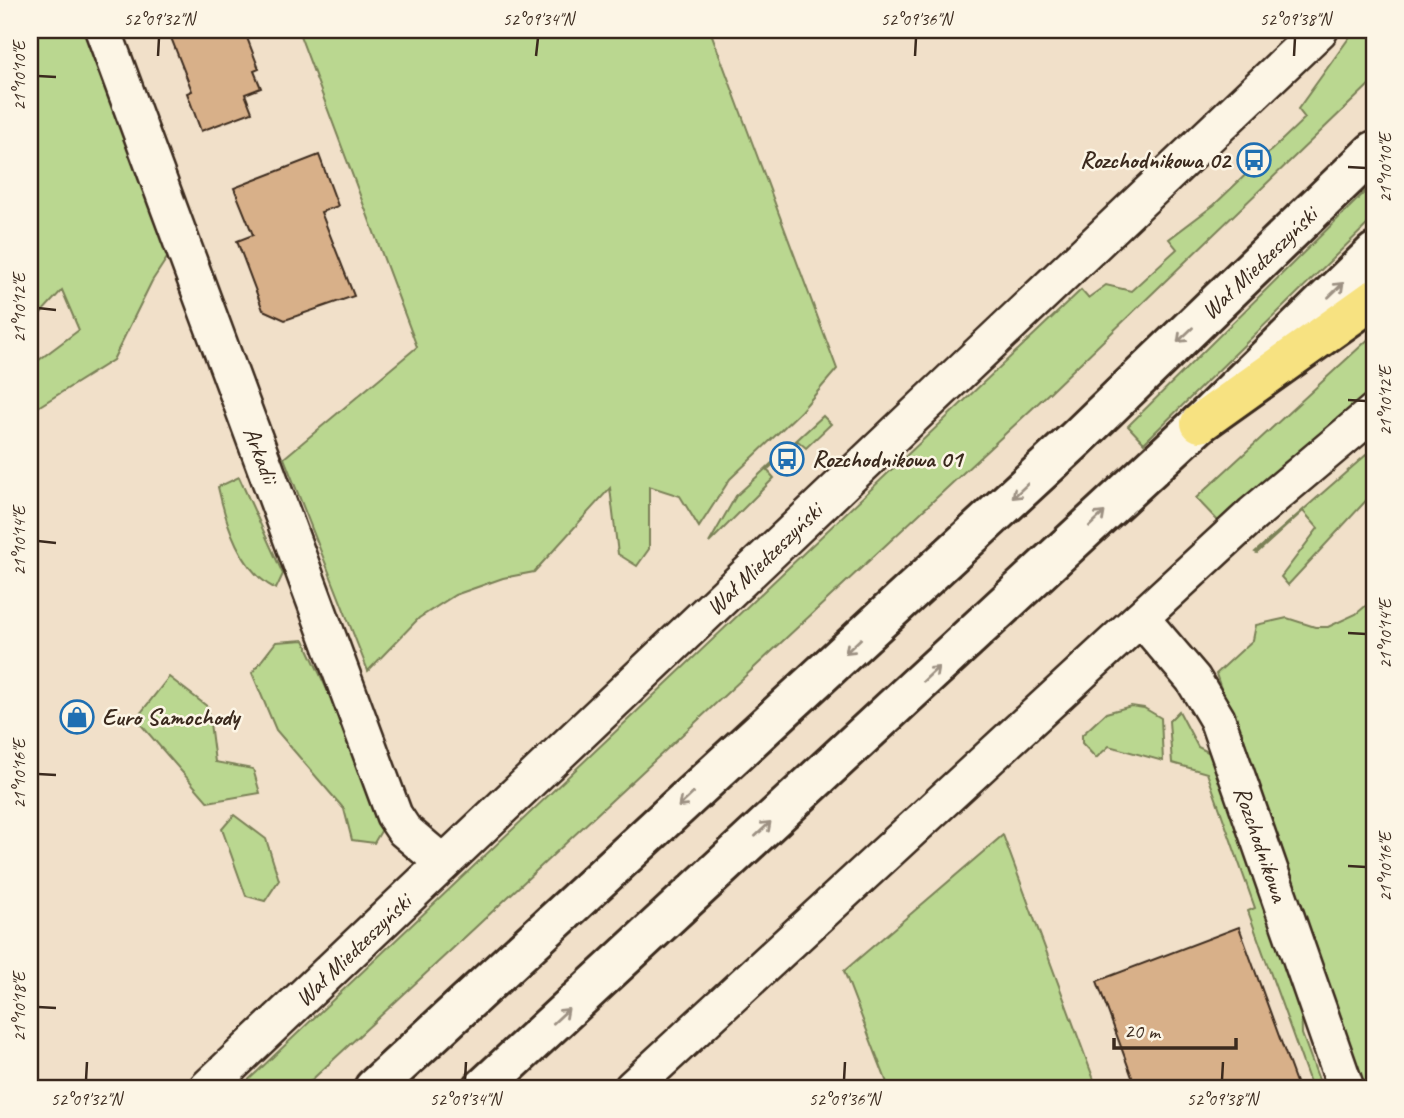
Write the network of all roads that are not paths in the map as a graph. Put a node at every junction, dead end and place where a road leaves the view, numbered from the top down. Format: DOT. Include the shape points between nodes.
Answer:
graph roads {
  1 [pos="103,30"];
  2 [pos="1320,30"];
  3 [pos="1374,150"];
  4 [pos="1374,253"];
  5 [pos="1374,299"];
  6 [pos="1374,412"];
  7 [pos="1200,423"];
  8 [pos="1141,618"];
  9 [pos="443,863"];
  10 [pos="207,1088"];
  11 [pos="374,1088"];
  12 [pos="483,1088"];
  13 [pos="632,1088"];
  14 [pos="1346,1088"];
  1 -- 9 [label="street, Arkadii" via="394,816"];
  2 -- 9 [label="street, Wał Miedzeszyński"];
  3 -- 11 [label="main road, Wał Miedzeszyński, one-way" via="1075,440"];
  7 -- 4 [label="main road, one-way"];
  5 -- 7 [label="highway"];
  6 -- 8 [label="street" via="1252,514"];
  12 -- 7 [label="main road, one-way"];
  8 -- 13 [label="street"];
  8 -- 14 [label="street, Rozchodnikowa" via="1193,679 1217,719"];
  9 -- 10 [label="street, Wał Miedzeszyński"];
}
